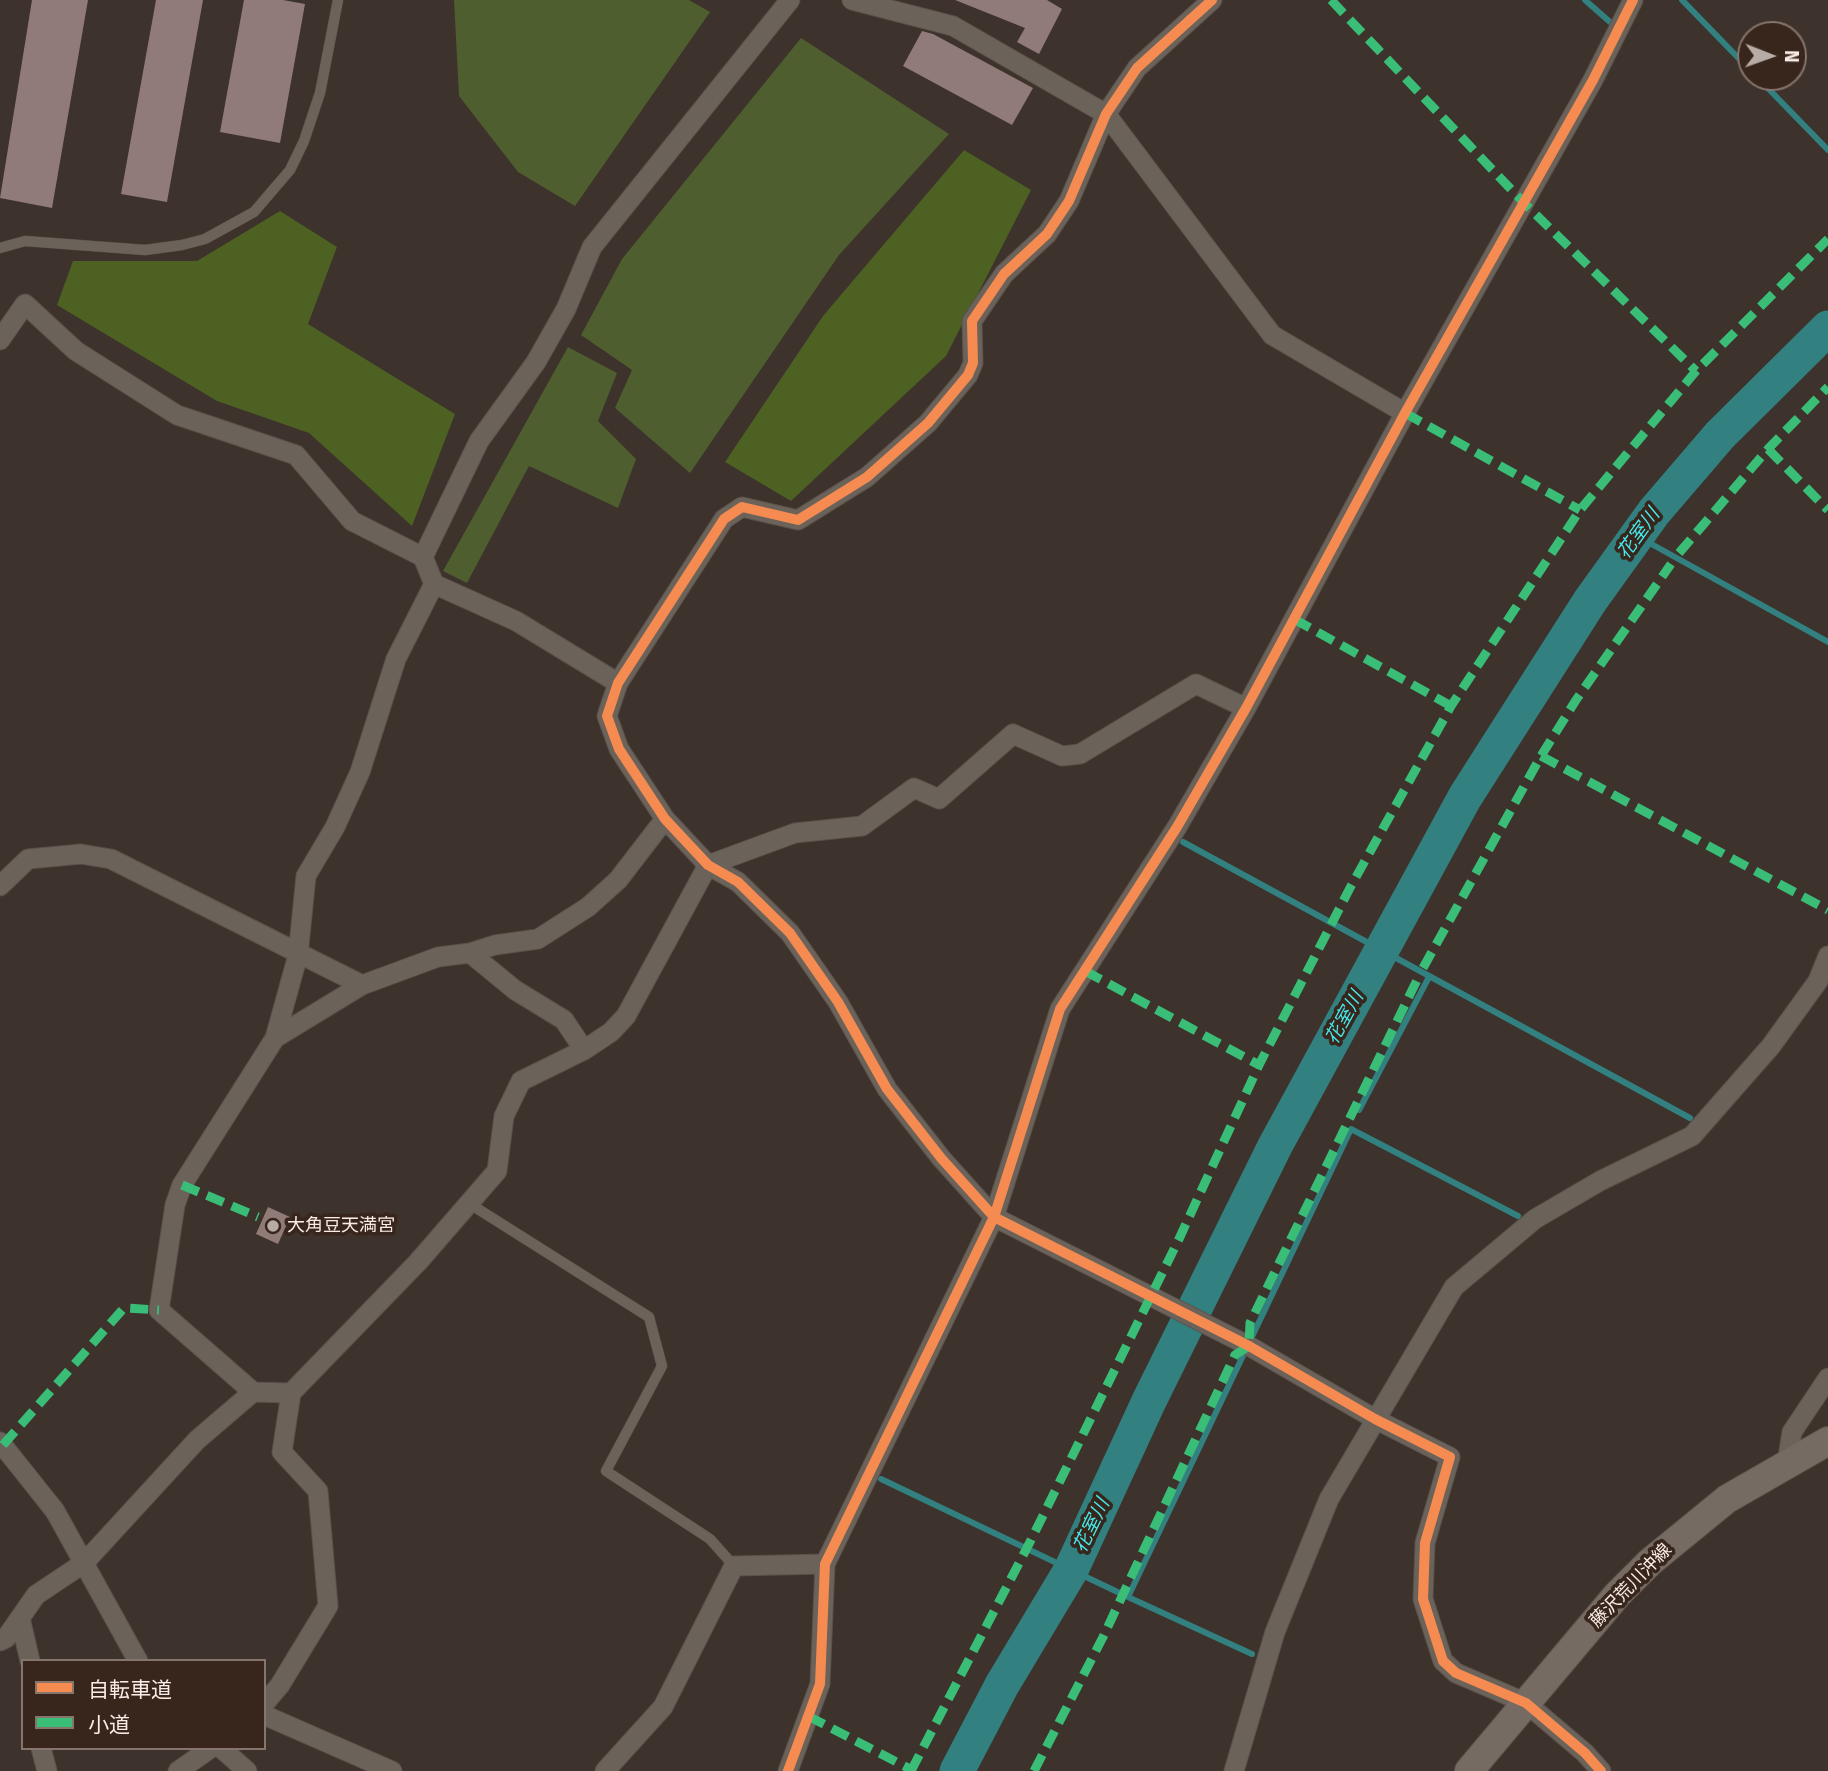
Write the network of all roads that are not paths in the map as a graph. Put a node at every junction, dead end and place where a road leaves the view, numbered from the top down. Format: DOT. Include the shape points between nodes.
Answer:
graph roads {
  1 [pos="338,0"];
  2 [pos="790,0"];
  3 [pos="852,0"];
  4 [pos="1212,0"];
  5 [pos="1633,0"];
  6 [pos="1106,114"];
  7 [pos="0,248"];
  8 [pos="0,340"];
  9 [pos="1405,413"];
  10 [pos="423,557"];
  11 [pos="434,584"];
  12 [pos="618,683"];
  13 [pos="1246,709"];
  14 [pos="665,819"];
  15 [pos="708,865"];
  16 [pos="0,886"];
  17 [pos="470,953"];
  18 [pos="298,955"];
  19 [pos="1828,956"];
  20 [pos="362,985"];
  21 [pos="275,1038"];
  22 [pos="584,1049"];
  23 [pos="470,1204"];
  24 [pos="994,1217"];
  25 [pos="1828,1378"];
  26 [pos="254,1392"];
  27 [pos="291,1393"];
  28 [pos="1375,1419"];
  29 [pos="1828,1441"];
  30 [pos="0,1442"];
  31 [pos="1787,1463"];
  32 [pos="84,1563"];
  33 [pos="825,1564"];
  34 [pos="734,1566"];
  35 [pos="20,1618"];
  36 [pos="2,1636"];
  37 [pos="30,1659"];
  38 [pos="137,1659"];
  39 [pos="266,1702"];
  40 [pos="1526,1703"];
  41 [pos="266,1716"];
  42 [pos="42,1750"];
  43 [pos="208,1750"];
  44 [pos="223,1750"];
  45 [pos="47,1771"];
  46 [pos="178,1771"];
  47 [pos="247,1771"];
  48 [pos="392,1771"];
  49 [pos="605,1771"];
  50 [pos="788,1771"];
  51 [pos="1234,1771"];
  52 [pos="1469,1771"];
  53 [pos="1601,1771"];
  1 -- 7 [label="lane" via="320,93 304,141 290,170 254,212 205,239 181,246 145,250 25,242"];
  2 -- 10 [label="street" via="592,247 566,309 536,362 479,441"];
  3 -- 6 [label="street" via="953,26"];
  4 -- 6 [label="street" via="1137,68"];
  5 -- 9 [label="street" via="1538,181"];
  6 -- 9 [label="street" via="1272,335"];
  6 -- 12 [label="street" via="1069,201 1047,234 1004,274 972,321 973,363 968,375 928,423 867,477 798,520 742,507 724,519"];
  8 -- 10 [label="street" via="25,304 76,351 177,415 296,455 352,521"];
  9 -- 13 [label="street"];
  10 -- 11 [label="street"];
  11 -- 12 [label="street" via="516,621"];
  11 -- 18 [label="street" via="396,659 359,772 335,827 306,876"];
  12 -- 14 [label="street" via="607,716 619,749"];
  13 -- 15 [label="street" via="1196,684 1080,754 1062,756 1013,734 939,800 914,788 862,826 795,833"];
  13 -- 24 [label="street" via="1177,827 1060,1009"];
  14 -- 15 [label="street"];
  14 -- 17 [label="street" via="618,880 588,907 538,939"];
  15 -- 22 [label="street" via="626,1016"];
  15 -- 24 [label="street" via="738,882 790,933 838,1002 887,1089"];
  16 -- 18 [label="street" via="28,859 81,854 111,859"];
  17 -- 20 [label="street" via="438,957"];
  17 -- 22 [label="street" via="515,990 564,1020"];
  18 -- 20 [label="street"];
  18 -- 21 [label="street"];
  19 -- 28 [label="street" via="1818,981 1771,1046 1692,1136 1535,1219 1454,1287"];
  20 -- 21 [label="street"];
  21 -- 26 [label="street" via="182,1185 159,1310"];
  22 -- 23 [label="street" via="521,1081 504,1116 497,1171"];
  23 -- 27 [label="street"];
  23 -- 34 [label="lane" via="649,1317 662,1366 606,1471 710,1539"];
  24 -- 28 [label="street" via="1249,1346"];
  24 -- 33 [label="street"];
  25 -- 31 [label="street" via="1792,1432"];
  26 -- 27 [label="street"];
  26 -- 32 [label="street" via="197,1440"];
  27 -- 39 [label="street" via="282,1452 318,1492 328,1606"];
  28 -- 40 [label="street" via="1450,1457 1425,1543 1424,1566 1423,1600 1443,1661 1456,1673"];
  28 -- 51 [label="street" via="1329,1499 1275,1632"];
  29 -- 31 [label="main road, 藤沢荒川沖線"];
  30 -- 32 [label="street" via="55,1511"];
  31 -- 40 [label="main road, 藤沢荒川沖線" via="1727,1499 1650,1562"];
  32 -- 35 [label="street" via="36,1595"];
  32 -- 38 [label="street"];
  33 -- 34 [label="street"];
  33 -- 50 [label="street" via="820,1684"];
  34 -- 49 [label="street" via="663,1707"];
  35 -- 36 [label="street"];
  35 -- 37 [label="street"];
  40 -- 52 [label="main road, 藤沢荒川沖線"];
  40 -- 53 [label="street"];
  41 -- 48 [label="street"];
  42 -- 45 [label="street"];
  43 -- 46 [label="street"];
  44 -- 47 [label="street"];
}
